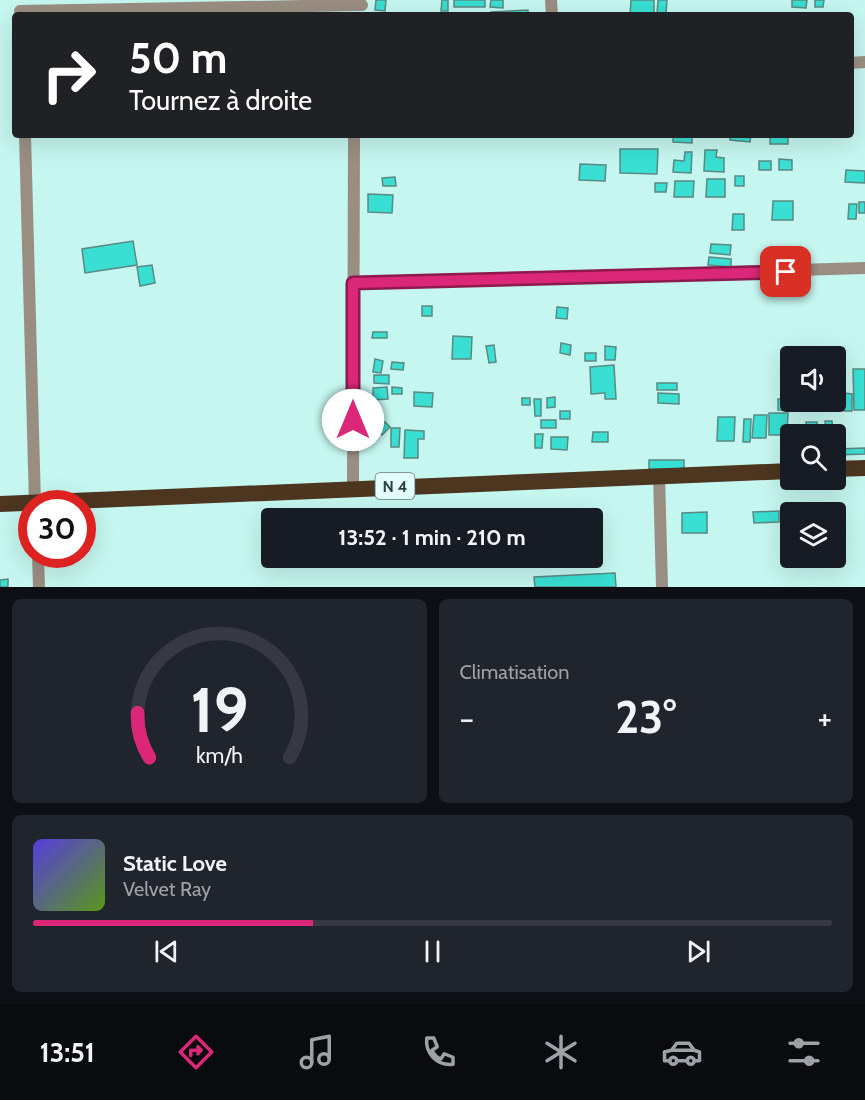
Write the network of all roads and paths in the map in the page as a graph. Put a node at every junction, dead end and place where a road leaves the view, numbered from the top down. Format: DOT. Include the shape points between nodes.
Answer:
graph roads {
  1 [pos="362,7"];
  2 [pos="19,9"];
  3 [pos="25,138"];
  4 [pos="354,138"];
  5 [pos="865,268"];
  6 [pos="353,283"];
  7 [pos="865,468"];
  8 [pos="846,469"];
  9 [pos="780,471"];
  10 [pos="659,475"];
  11 [pos="353,488"];
  12 [pos="35,490"];
  13 [pos="96,500"];
  14 [pos="18,503"];
  15 [pos="0,504"];
  16 [pos="38,568"];
  17 [pos="39,587"];
  18 [pos="662,587"];
  1 -- 2 [label="street"];
  3 -- 12 [label="street"];
  4 -- 6 [label="street"];
  5 -- 6 [label="street"];
  6 -- 11 [label="street"];
  7 -- 8 [label="highway"];
  9 -- 10 [label="highway, N 4"];
  10 -- 11 [label="highway, N 4"];
  10 -- 18 [label="street"];
  11 -- 13 [label="highway, N 4"];
  14 -- 15 [label="highway, N 4"];
  16 -- 17 [label="street"];
}
